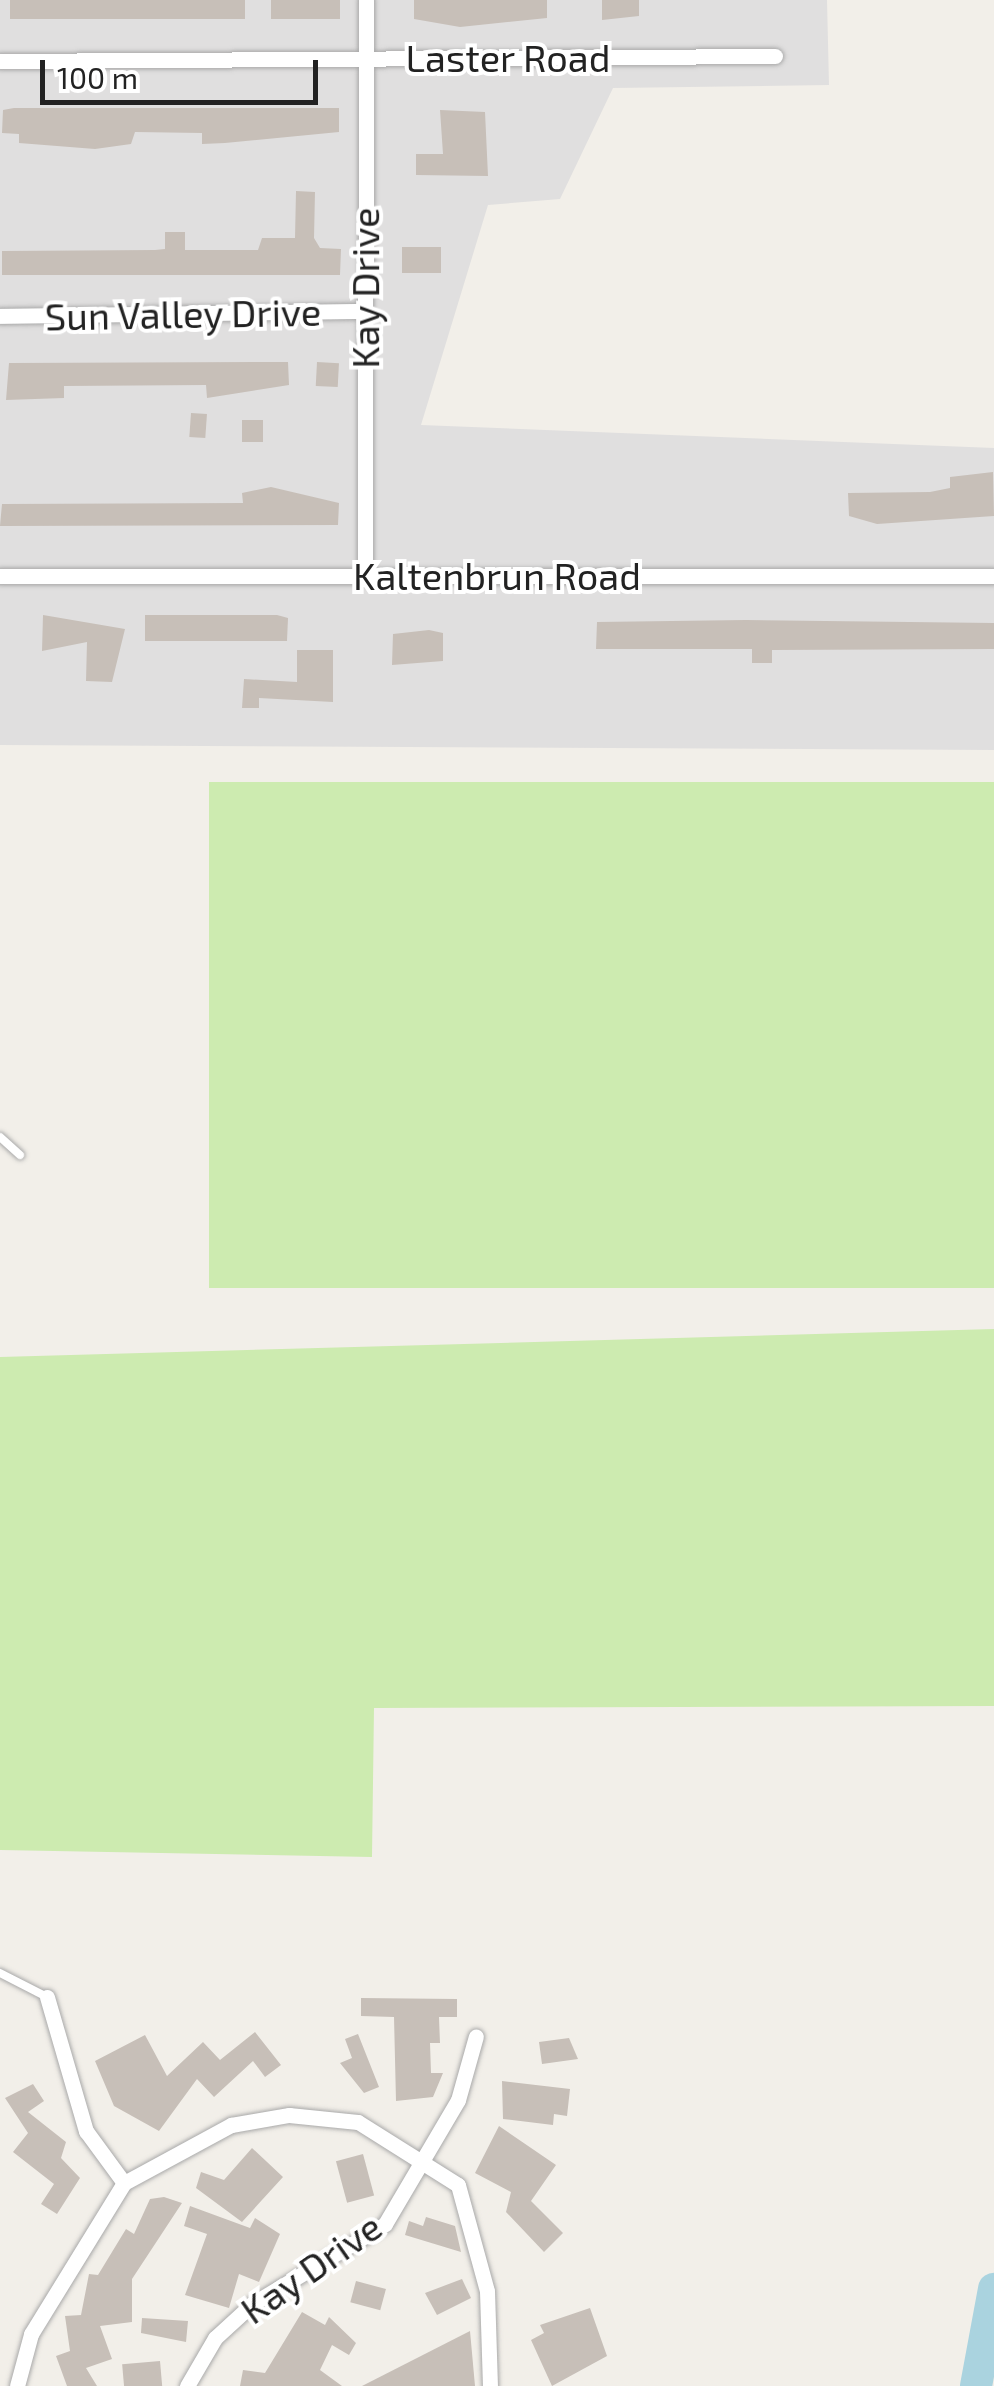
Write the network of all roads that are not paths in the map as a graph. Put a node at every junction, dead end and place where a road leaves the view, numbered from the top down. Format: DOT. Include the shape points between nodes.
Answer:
graph roads {
  1 [pos="366,0"];
  2 [pos="775,56"];
  3 [pos="366,59"];
  4 [pos="0,61"];
  5 [pos="365,312"];
  6 [pos="0,316"];
  7 [pos="0,576"];
  8 [pos="365,576"];
  9 [pos="994,576"];
  10 [pos="0,1137"];
  11 [pos="20,1155"];
  12 [pos="0,1973"];
  13 [pos="47,1998"];
  14 [pos="476,2036"];
  15 [pos="422,2158"];
  16 [pos="124,2183"];
  17 [pos="18,2386"];
  18 [pos="187,2386"];
  19 [pos="490,2386"];
  1 -- 3 [label="street, Kay Drive"];
  2 -- 3 [label="street, Laster Road"];
  3 -- 4 [label="street, Laster Road"];
  3 -- 5 [label="street, Kay Drive"];
  5 -- 6 [label="street, Sun Valley Drive"];
  5 -- 8 [label="street, Kay Drive"];
  7 -- 8 [label="street, Kaltenbrun Road"];
  8 -- 9 [label="street, Kaltenbrun Road"];
  10 -- 11 [label="lane"];
  12 -- 13 [label="lane"];
  13 -- 16 [label="street" via="86,2130"];
  14 -- 15 [label="street, Kay Drive" via="458,2100"];
  15 -- 16 [label="street" via="358,2122 289,2115 231,2125"];
  15 -- 18 [label="street, Kay Drive" via="385,2224 252,2304 215,2338"];
  15 -- 19 [label="street" via="458,2184 476,2226"];
  16 -- 17 [label="street" via="31,2334"];
}
